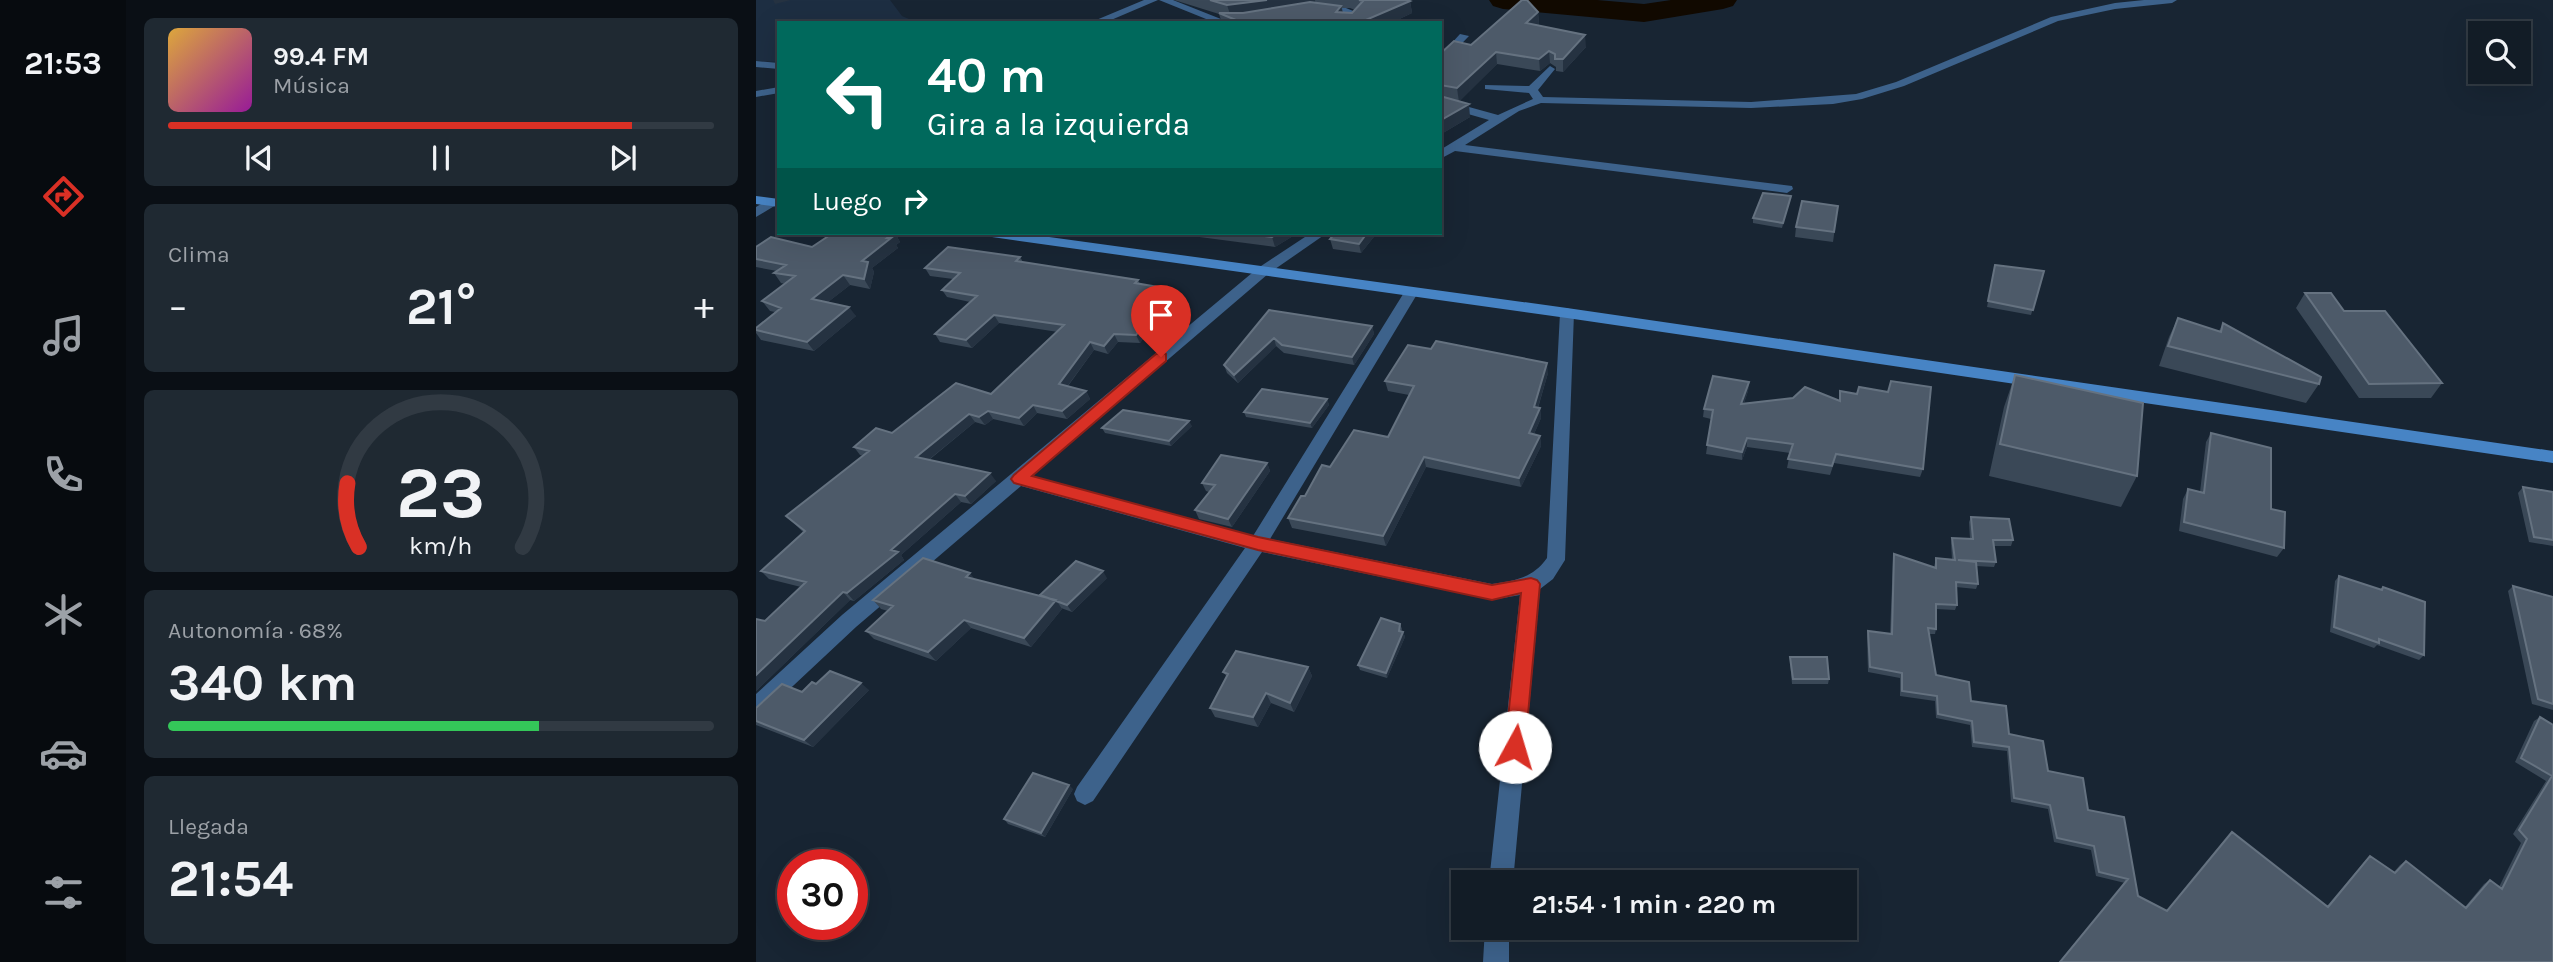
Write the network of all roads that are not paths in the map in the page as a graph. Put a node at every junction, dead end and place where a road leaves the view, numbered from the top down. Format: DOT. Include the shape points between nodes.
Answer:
graph roads {
  1 [pos="1153,0"];
  2 [pos="1164,0"];
  3 [pos="2172,0"];
  4 [pos="1310,10"];
  5 [pos="1099,21"];
  6 [pos="1222,21"];
  7 [pos="1350,21"];
  8 [pos="1464,36"];
  9 [pos="1442,44"];
  10 [pos="1455,47"];
  11 [pos="1442,61"];
  12 [pos="756,64"];
  13 [pos="777,66"];
  14 [pos="1550,69"];
  15 [pos="1489,87"];
  16 [pos="777,90"];
  17 [pos="756,94"];
  18 [pos="1536,95"];
  19 [pos="1442,103"];
  20 [pos="1500,119"];
  21 [pos="1452,147"];
  22 [pos="1442,154"];
  23 [pos="1787,189"];
  24 [pos="756,200"];
  25 [pos="775,203"];
  26 [pos="756,213"];
  27 [pos="1006,235"];
  28 [pos="1317,235"];
  29 [pos="1263,271"];
  30 [pos="1412,291"];
  31 [pos="1567,313"];
  32 [pos="2553,457"];
  33 [pos="1019,479"];
  34 [pos="1258,544"];
  35 [pos="1531,584"];
  36 [pos="756,707"];
  37 [pos="1085,794"];
  38 [pos="1503,870"];
  39 [pos="1497,940"];
  40 [pos="1496,962"];
  1 -- 5 [label="street"];
  2 -- 6 [label="street"];
  3 -- 18 [label="street" via="2055,19 1900,85 1846,99 1751,105"];
  4 -- 7 [label="street" via="1341,9 1358,15"];
  8 -- 10 [label="street"];
  9 -- 10 [label="street"];
  10 -- 11 [label="street"];
  12 -- 13 [label="street"];
  14 -- 18 [label="street"];
  15 -- 18 [label="street"];
  16 -- 17 [label="street"];
  18 -- 20 [label="street"];
  19 -- 20 [label="street"];
  20 -- 21 [label="street"];
  21 -- 22 [label="street"];
  21 -- 23 [label="street"];
  24 -- 25 [label="main road"];
  25 -- 26 [label="street"];
  27 -- 29 [label="main road"];
  28 -- 29 [label="street"];
  29 -- 30 [label="main road"];
  29 -- 33 [label="street"];
  30 -- 31 [label="main road"];
  30 -- 34 [label="street"];
  31 -- 32 [label="main road"];
  31 -- 35 [label="street" via="1556,560"];
  33 -- 34 [label="street"];
  33 -- 36 [label="street" via="849,621"];
  34 -- 35 [label="street" via="1492,593"];
  34 -- 37 [label="street"];
  35 -- 38 [label="street"];
  39 -- 40 [label="street"];
}
